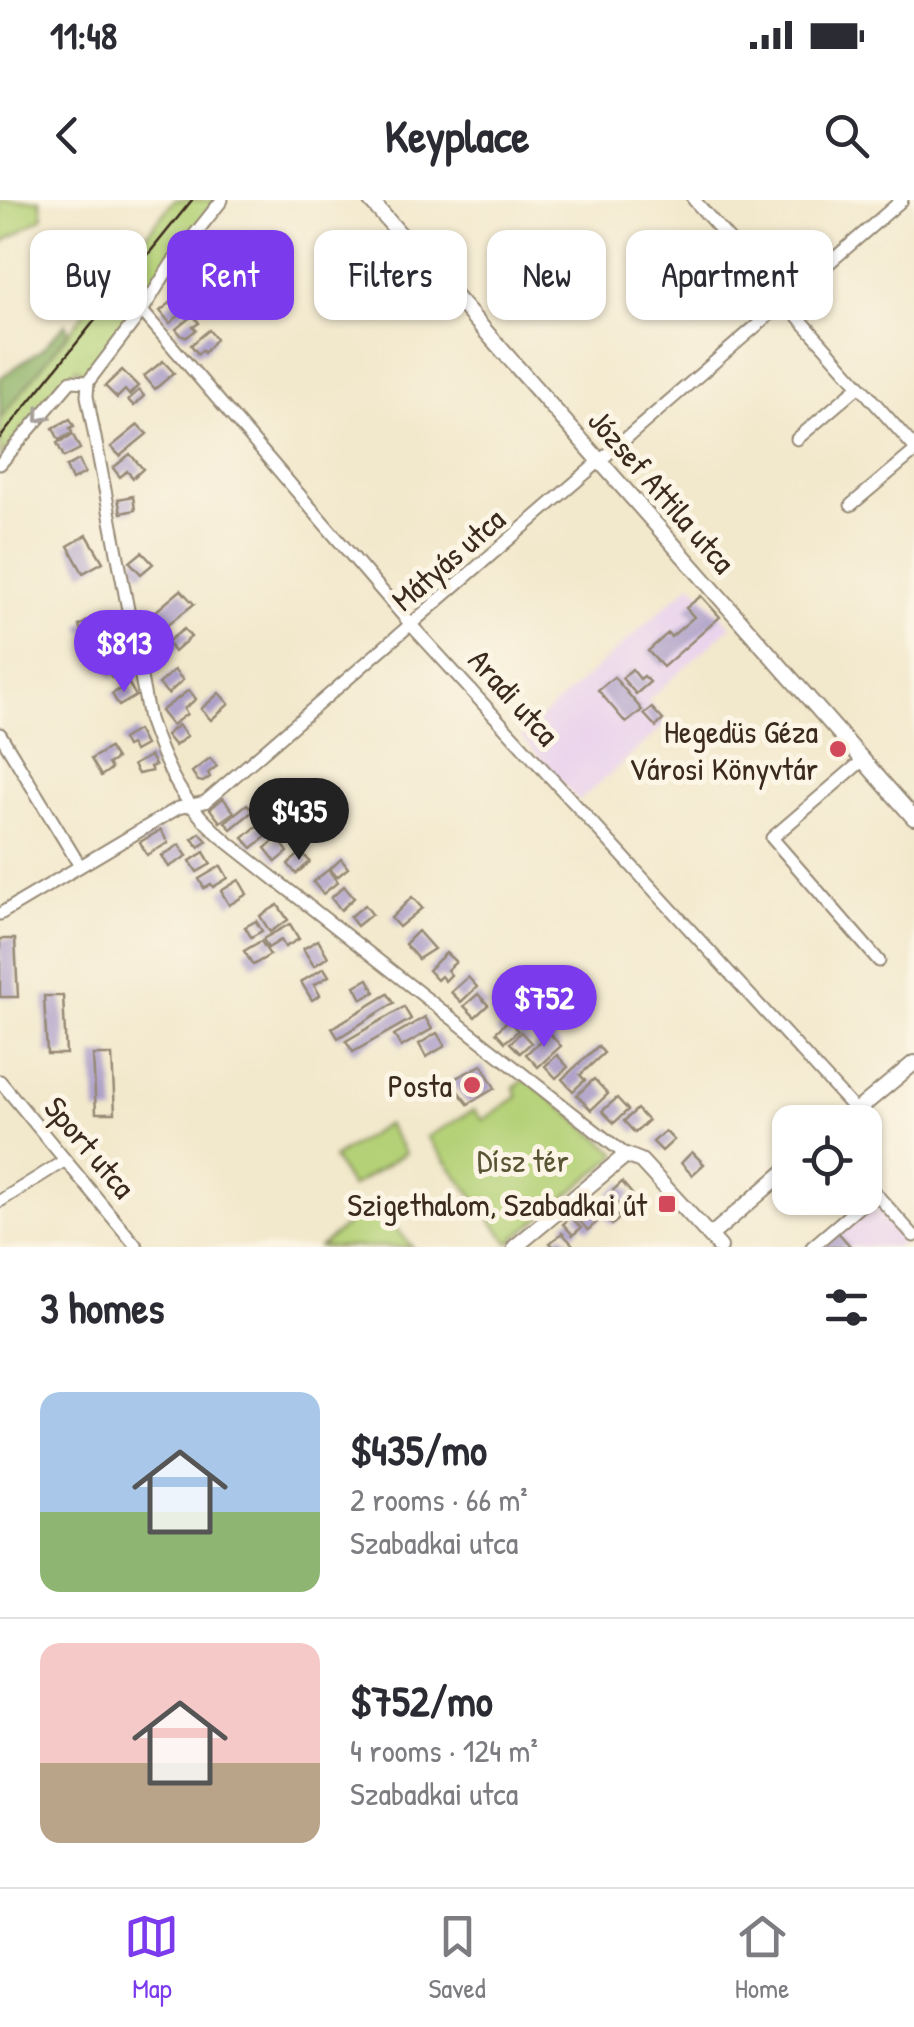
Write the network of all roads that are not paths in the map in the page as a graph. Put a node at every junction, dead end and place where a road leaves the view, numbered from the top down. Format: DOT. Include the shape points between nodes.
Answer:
graph roads {
  1 [pos="222,200"];
  2 [pos="370,200"];
  3 [pos="694,200"];
  4 [pos="902,200"];
  5 [pos="721,230"];
  6 [pos="833,259"];
  7 [pos="147,304"];
  8 [pos="147,318"];
  9 [pos="136,320"];
  10 [pos="762,320"];
  11 [pos="801,320"];
  12 [pos="88,382"];
  13 [pos="859,386"];
  14 [pos="797,439"];
  15 [pos="914,450"];
  16 [pos="600,462"];
  17 [pos="0,464"];
  18 [pos="850,505"];
  19 [pos="412,626"];
  20 [pos="1,740"];
  21 [pos="863,760"];
  22 [pos="188,805"];
  23 [pos="914,818"];
  24 [pos="80,866"];
  25 [pos="0,914"];
  26 [pos="879,961"];
  27 [pos="914,1064"];
  28 [pos="0,1081"];
  29 [pos="851,1105"];
  30 [pos="863,1105"];
  31 [pos="626,1155"];
  32 [pos="64,1161"];
  33 [pos="772,1186"];
  34 [pos="0,1200"];
  35 [pos="914,1236"];
  36 [pos="715,1241"];
  37 [pos="137,1247"];
  38 [pos="514,1247"];
  39 [pos="812,1247"];
  1 -- 7 [label="street"];
  2 -- 16 [label="street, József Attila utca"];
  3 -- 5 [label="street"];
  4 -- 6 [label="street, Mátyás utca"];
  8 -- 19 [label="street, Aradi utca"];
  9 -- 12 [label="street"];
  10 -- 16 [label="street, Mátyás utca"];
  11 -- 13 [label="street"];
  12 -- 17 [label="street, one-way" via="71,381"];
  12 -- 22 [label="street" via="150,719"];
  13 -- 14 [label="street"];
  13 -- 15 [label="street"];
  15 -- 18 [label="street"];
  16 -- 19 [label="street, Mátyás utca"];
  16 -- 21 [label="street, József Attila utca"];
  19 -- 22 [label="street, Mátyás utca" via="206,802"];
  19 -- 29 [label="street, Aradi utca"];
  20 -- 24 [label="street"];
  21 -- 23 [label="street, József Attila utca"];
  21 -- 26 [label="street" via="772,838"];
  22 -- 24 [label="street, Mátyás utca"];
  22 -- 31 [label="street"];
  24 -- 25 [label="street, Mátyás utca"];
  27 -- 30 [label="street"];
  28 -- 32 [label="street, Sport utca"];
  31 -- 36 [label="street" via="641,1161"];
  31 -- 38 [label="street"];
  32 -- 34 [label="street"];
  32 -- 37 [label="street, Sport utca"];
  33 -- 36 [label="street"];
  35 -- 39 [label="street" via="874,1193"];
}
